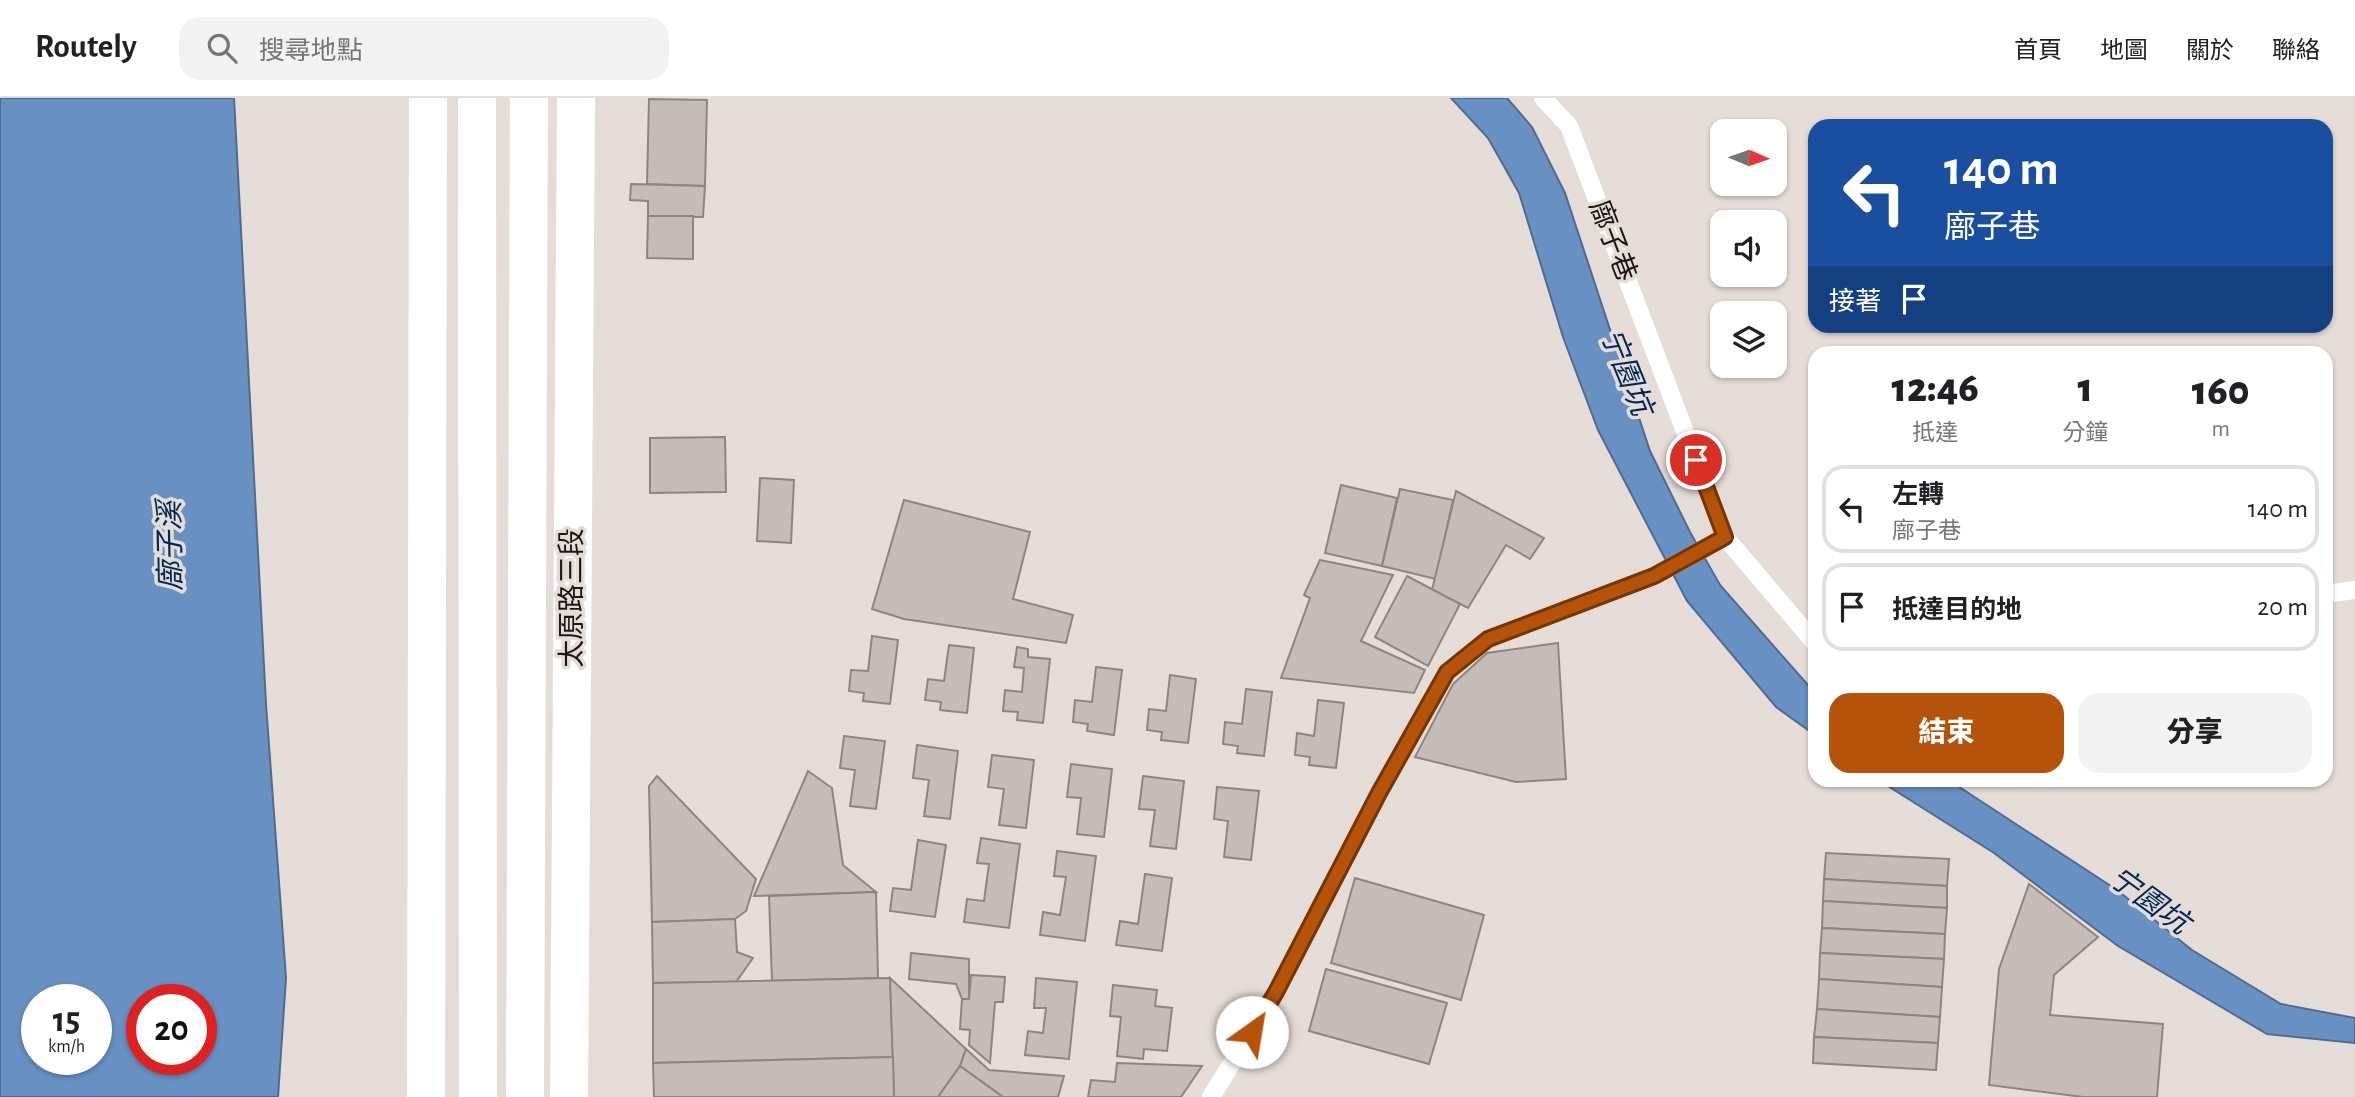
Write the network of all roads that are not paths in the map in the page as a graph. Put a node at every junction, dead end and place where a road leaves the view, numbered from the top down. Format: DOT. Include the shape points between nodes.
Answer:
graph roads {
  1 [pos="428,98"];
  2 [pos="477,98"];
  3 [pos="529,98"];
  4 [pos="576,98"];
  5 [pos="1543,98"];
  6 [pos="1725,537"];
  7 [pos="2355,590"];
  8 [pos="2333,593"];
  9 [pos="1808,635"];
  10 [pos="426,1097"];
  11 [pos="478,1097"];
  12 [pos="525,1097"];
  13 [pos="569,1097"];
  14 [pos="1211,1097"];
  1 -- 10 [label="main road"];
  2 -- 11 [label="main road"];
  3 -- 12 [label="main road, 太原路三段"];
  4 -- 13 [label="main road, 太原路三段"];
  5 -- 6 [label="lane, 廍子巷" via="1569,126"];
  6 -- 9 [label="lane, 廍子巷"];
  6 -- 14 [label="lane" via="1654,576 1488,639 1447,672 1276,992"];
  7 -- 8 [label="lane"];
}
